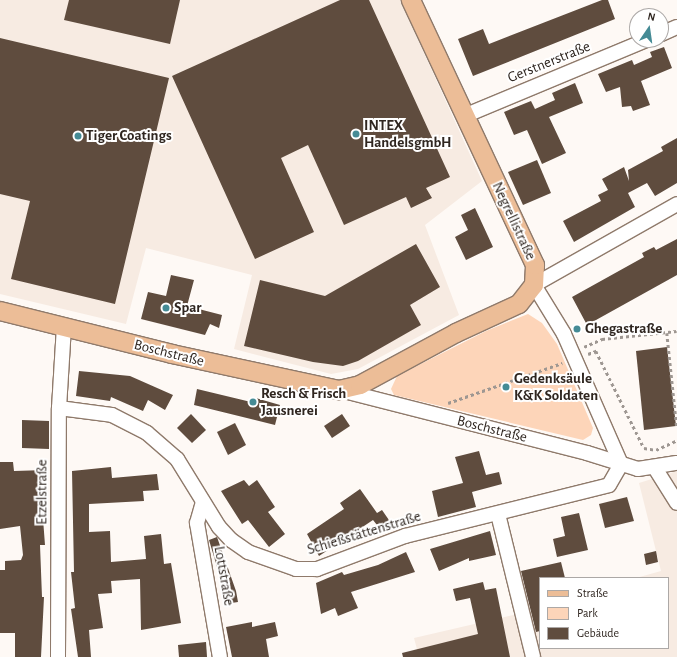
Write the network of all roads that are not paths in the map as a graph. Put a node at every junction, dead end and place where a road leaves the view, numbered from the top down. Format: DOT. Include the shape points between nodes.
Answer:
graph roads {
  1 [pos="411,0"];
  2 [pos="629,47"];
  3 [pos="464,116"];
  4 [pos="677,204"];
  5 [pos="534,286"];
  6 [pos="0,311"];
  7 [pos="64,327"];
  8 [pos="339,390"];
  9 [pos="59,408"];
  10 [pos="677,463"];
  11 [pos="621,464"];
  12 [pos="655,468"];
  13 [pos="203,502"];
  14 [pos="677,504"];
  15 [pos="498,514"];
  16 [pos="58,657"];
  17 [pos="220,657"];
  18 [pos="533,657"];
  1 -- 3 [label="main road, Negrellistraße"];
  2 -- 3 [label="street, Gerstnerstraße"];
  3 -- 5 [label="main road, Negrellistraße" via="535,265"];
  4 -- 5 [label="street"];
  5 -- 8 [label="main road, Boschstraße" via="519,304 456,333 360,385"];
  5 -- 11 [label="street" via="574,357"];
  6 -- 7 [label="main road, Boschstraße"];
  7 -- 8 [label="main road, Boschstraße" via="187,358"];
  7 -- 9 [label="street, Etzelstraße"];
  8 -- 11 [label="street, Boschstraße"];
  9 -- 13 [label="street, Schießstättenstraße" via="112,415 147,433 177,459"];
  9 -- 16 [label="street, Etzelstraße"];
  10 -- 12 [label="street"];
  11 -- 12 [label="street" via="638,469"];
  11 -- 15 [label="street, Schießstättenstraße" via="609,485"];
  12 -- 14 [label="street"];
  13 -- 15 [label="street, Schießstättenstraße" via="219,527 248,552 296,569 318,569 405,536"];
  13 -- 17 [label="street, Lottstraße" via="197,523"];
  15 -- 18 [label="street"];
}
